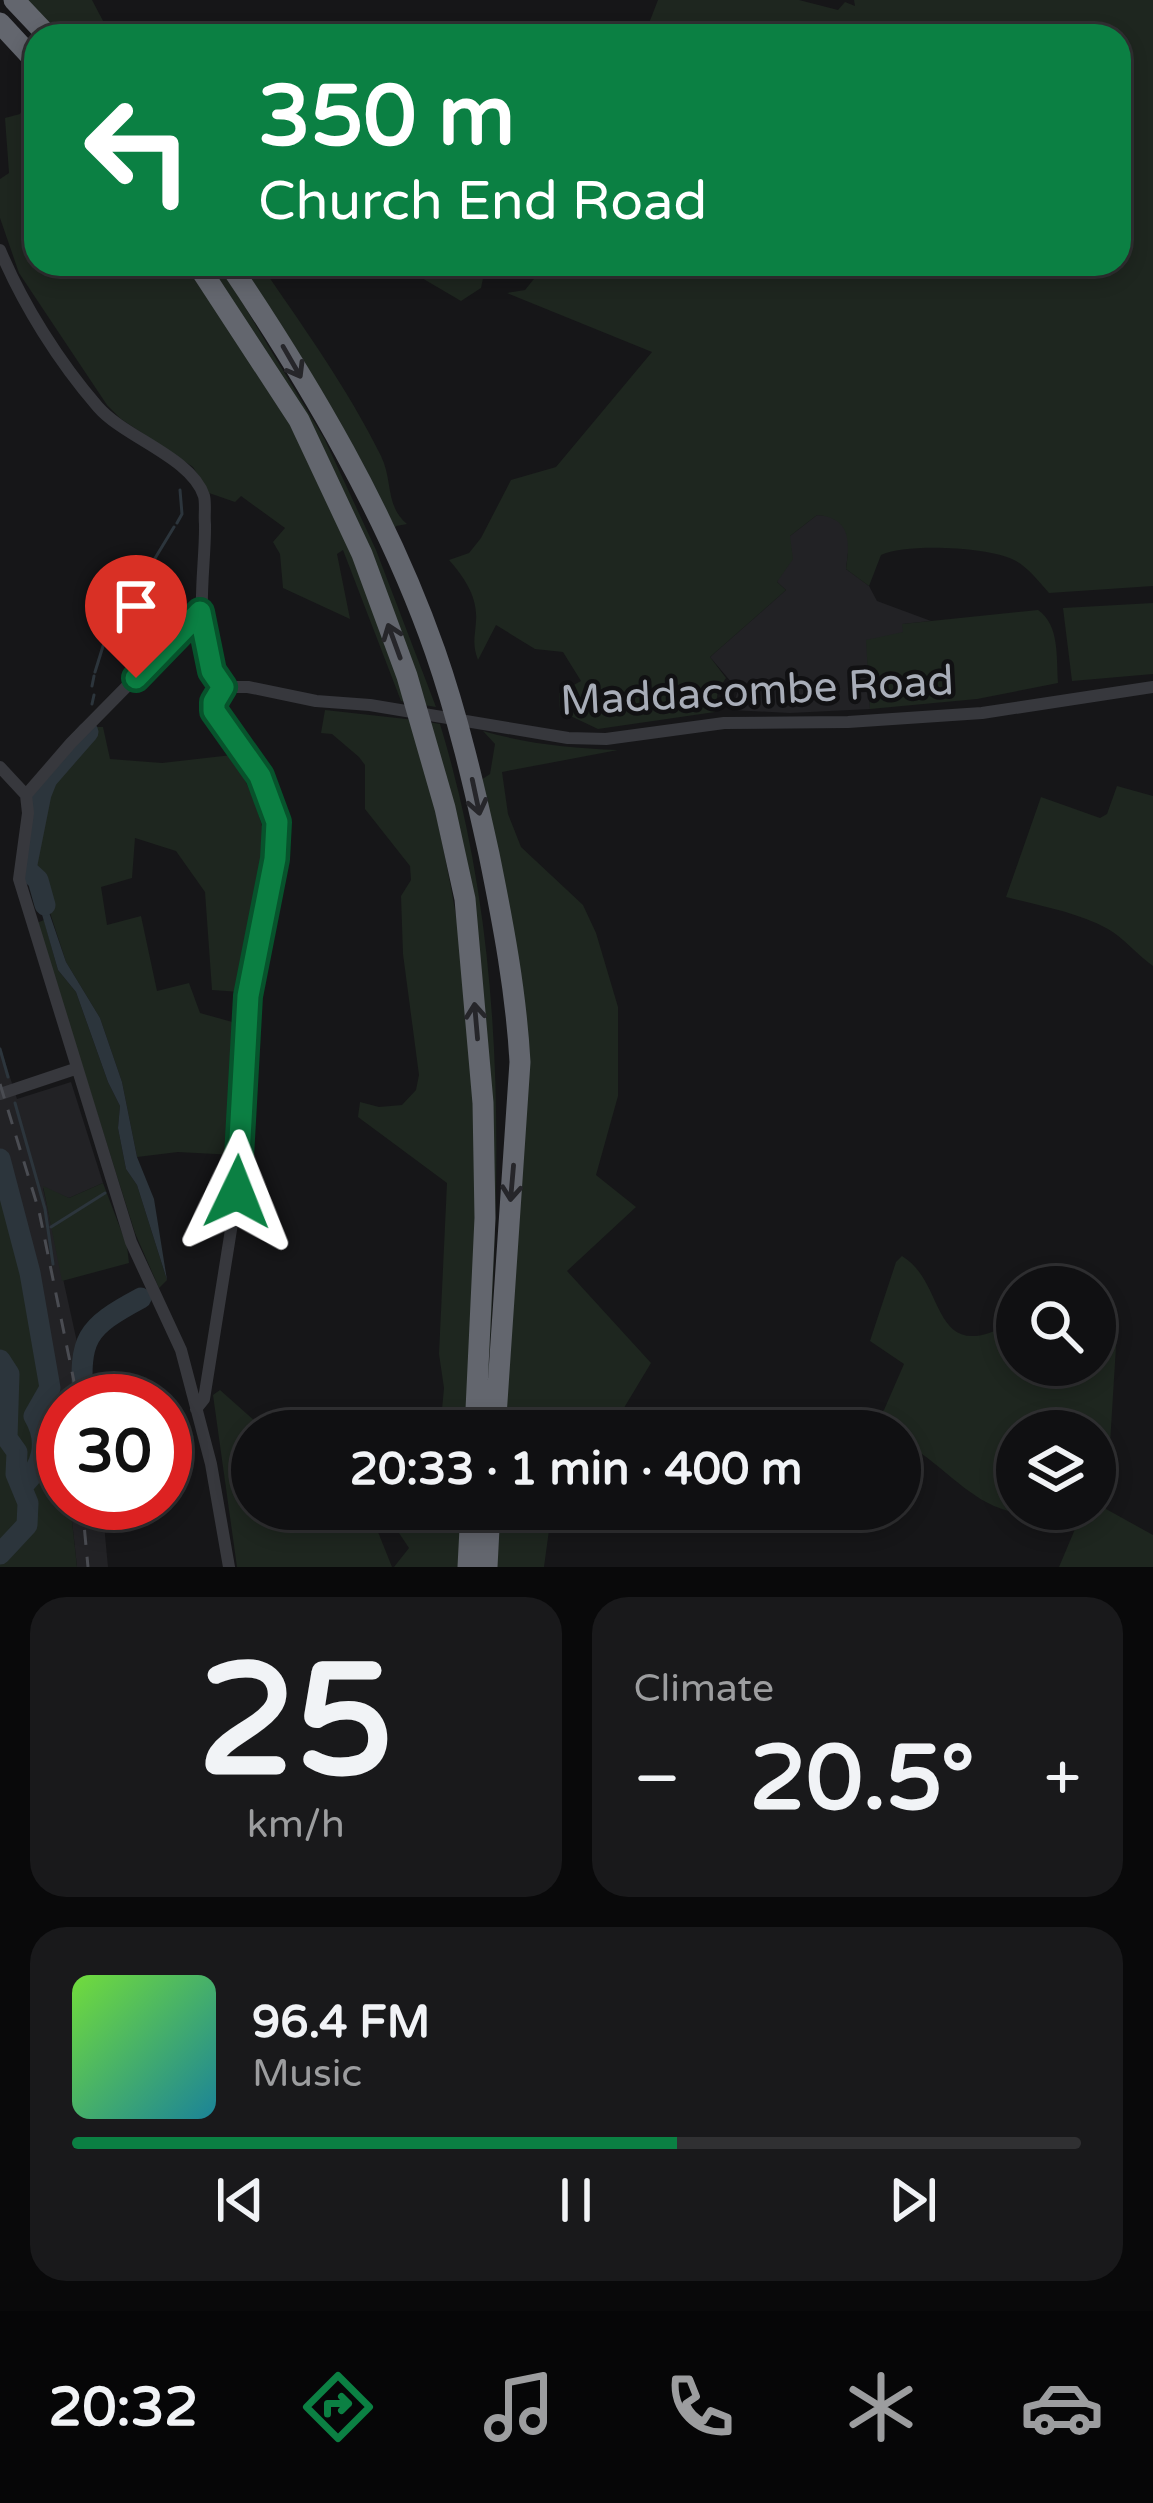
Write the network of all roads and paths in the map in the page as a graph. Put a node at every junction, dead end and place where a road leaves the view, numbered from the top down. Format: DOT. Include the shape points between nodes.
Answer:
graph roads {
  1 [pos="14,0"];
  2 [pos="0,23"];
  3 [pos="36,24"];
  4 [pos="24,49"];
  5 [pos="0,250"];
  6 [pos="205,276"];
  7 [pos="237,276"];
  8 [pos="6,282"];
  9 [pos="200,612"];
  10 [pos="1153,686"];
  11 [pos="223,687"];
  12 [pos="0,767"];
  13 [pos="26,795"];
  14 [pos="76,1069"];
  15 [pos="0,1094"];
  16 [pos="196,1409"];
  17 [pos="476,1410"];
  18 [pos="496,1410"];
  19 [pos="470,1530"];
  20 [pos="489,1530"];
  21 [pos="229,1567"];
  22 [pos="468,1567"];
  23 [pos="487,1567"];
  1 -- 3 [label="highway"];
  2 -- 4 [label="highway"];
  5 -- 8 [label="street"];
  17 -- 6 [label="highway, one-way" via="483,1103 465,899 445,808 362,554 298,420"];
  7 -- 18 [label="highway, one-way" via="397,556 467,755 513,978 520,1062"];
  8 -- 9 [label="street" via="100,410 188,473 204,496"];
  9 -- 11 [label="street"];
  9 -- 13 [label="street"];
  10 -- 11 [label="street, Maddacombe Road" via="942,717 724,722 606,739"];
  11 -- 16 [label="street" via="214,711 260,776 277,822 248,996 237,1192 204,1400"];
  12 -- 13 [label="street"];
  13 -- 14 [label="street" via="19,879"];
  14 -- 15 [label="street"];
  14 -- 16 [label="street" via="131,1242 182,1350"];
  16 -- 21 [label="street"];
  19 -- 22 [label="highway"];
  20 -- 23 [label="highway"];
}
